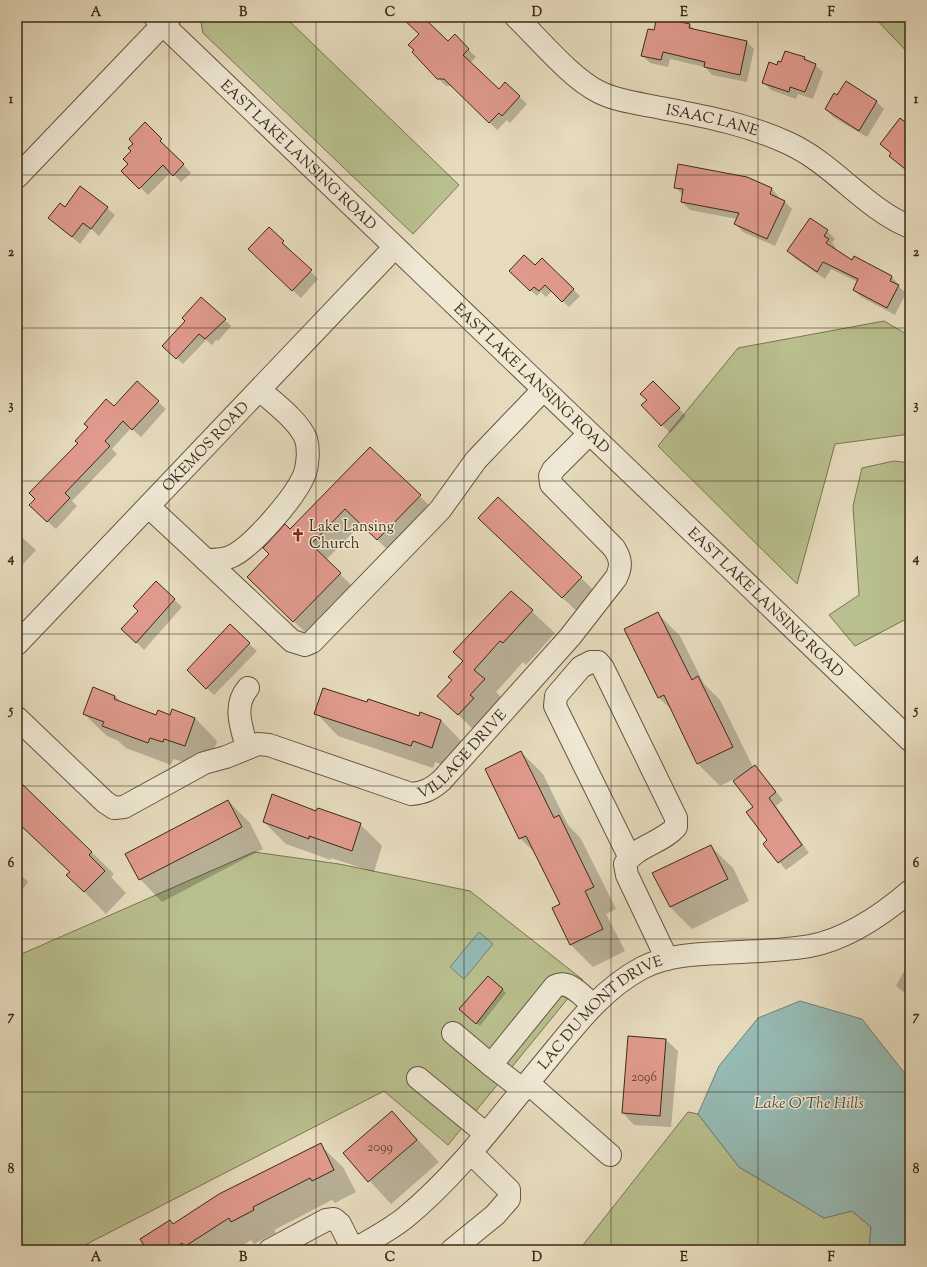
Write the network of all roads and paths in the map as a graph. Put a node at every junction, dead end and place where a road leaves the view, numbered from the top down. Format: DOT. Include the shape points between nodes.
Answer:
graph roads {
  1 [pos="516,17"];
  2 [pos="163,20"];
  3 [pos="17,177"];
  4 [pos="910,227"];
  5 [pos="394,248"];
  6 [pos="260,390"];
  7 [pos="543,390"];
  8 [pos="589,434"];
  9 [pos="149,507"];
  10 [pos="206,560"];
  11 [pos="17,644"];
  12 [pos="248,688"];
  13 [pos="20,727"];
  14 [pos="910,740"];
  15 [pos="247,747"];
  16 [pos="629,856"];
  17 [pos="910,891"];
  18 [pos="667,959"];
  19 [pos="593,1005"];
  20 [pos="453,1033"];
  21 [pos="491,1065"];
  22 [pos="418,1078"];
  23 [pos="525,1086"];
  24 [pos="486,1134"];
  25 [pos="471,1153"];
  26 [pos="610,1155"];
  27 [pos="270,1250"];
  28 [pos="353,1250"];
  29 [pos="452,1250"];
  1 -- 4 [label="street, ISAAC LANE" via="578,77 599,92 623,100 732,122 790,144 817,160 868,201"];
  2 -- 3 [label="street"];
  2 -- 5 [label="street, EAST LAKE LANSING ROAD"];
  5 -- 6 [label="street, OKEMOS ROAD"];
  5 -- 7 [label="street, EAST LAKE LANSING ROAD"];
  6 -- 9 [label="street, OKEMOS ROAD"];
  6 -- 10 [label="street" via="298,427 306,440 308,456 304,473 281,510 255,539 231,557"];
  7 -- 8 [label="street, EAST LAKE LANSING ROAD"];
  7 -- 10 [label="street" via="476,460 440,510 312,642 305,645 292,641"];
  8 -- 14 [label="street, EAST LAKE LANSING ROAD"];
  8 -- 15 [label="street, VILLAGE DRIVE" via="553,470 550,476 551,484 614,548 620,558 621,568 570,637 442,780 421,794 411,794 269,745"];
  9 -- 10 [label="street"];
  9 -- 11 [label="street, OKEMOS ROAD"];
  12 -- 15 [label="street" via="241,696 240,706 241,726"];
  13 -- 15 [label="street, VILLAGE DRIVE" via="114,808 124,806 204,763 226,757"];
  16 -- 16 [label="street" via="668,836 676,827 676,818 603,668 598,662 591,662 581,667 556,696 555,706"];
  16 -- 18 [label="street" via="625,864 627,875"];
  17 -- 18 [label="street, LAC DU MONT DRIVE" via="867,922 838,937 811,946"];
  18 -- 19 [label="street, LAC DU MONT DRIVE" via="644,967 618,983"];
  19 -- 21 [label="street" via="566,985 554,986"];
  19 -- 23 [label="street, LAC DU MONT DRIVE"];
  20 -- 21 [label="street"];
  21 -- 23 [label="street"];
  22 -- 24 [label="street"];
  23 -- 24 [label="street, LAC DU MONT DRIVE"];
  23 -- 26 [label="street"];
  24 -- 25 [label="street, LAC DU MONT DRIVE"];
  25 -- 28 [label="street, LAC DU MONT DRIVE" via="406,1216"];
  25 -- 29 [label="street" via="509,1190 509,1199 495,1215"];
  27 -- 28 [label="street" via="326,1220 334,1219 340,1224"];
}
